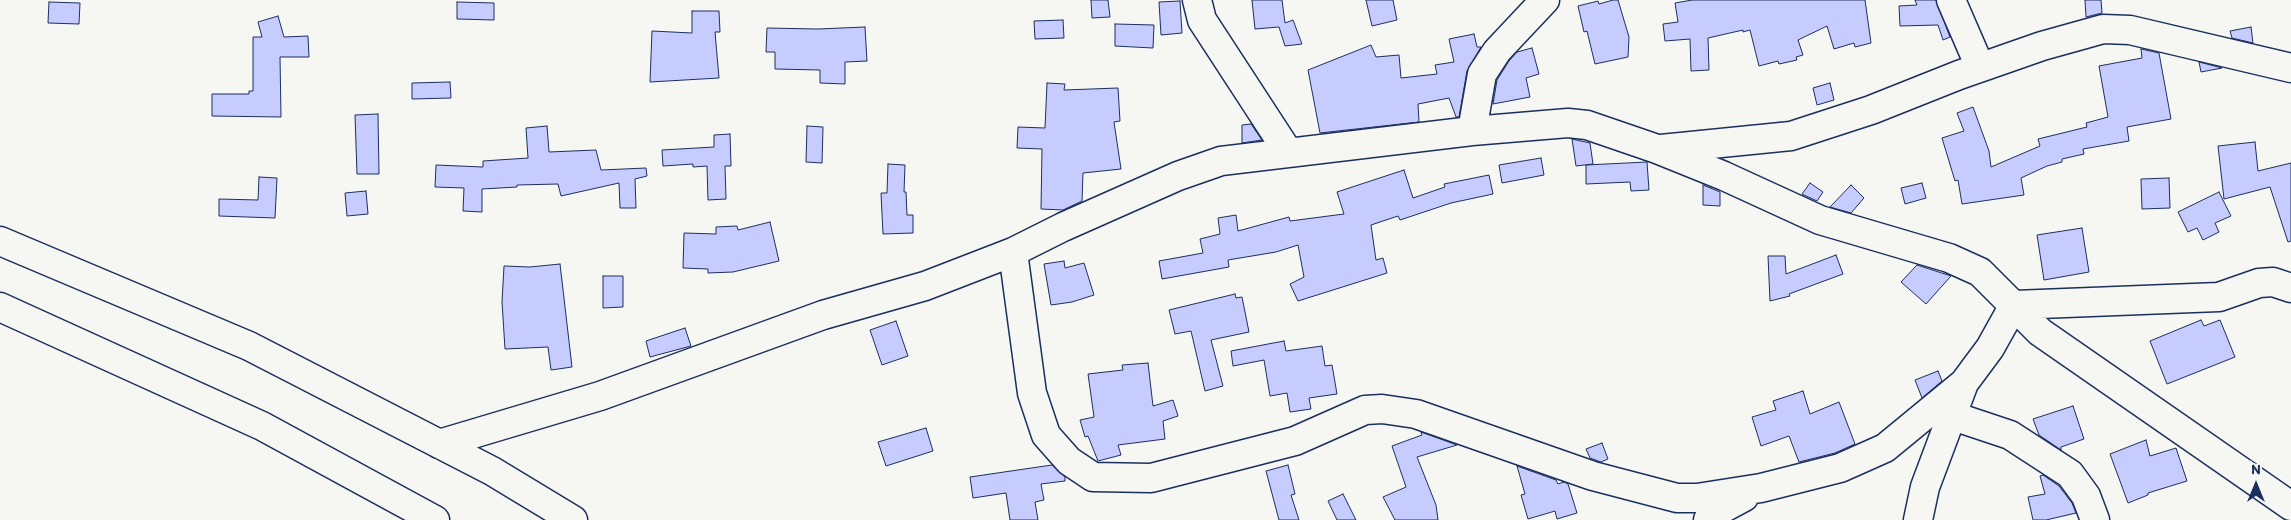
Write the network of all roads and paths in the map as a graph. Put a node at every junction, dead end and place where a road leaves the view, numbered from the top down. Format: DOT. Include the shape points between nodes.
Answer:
graph roads {
  1 [pos="1197,0"];
  2 [pos="1545,0"];
  3 [pos="1950,0"];
  4 [pos="1980,67"];
  5 [pos="2291,68"];
  6 [pos="1472,131"];
  7 [pos="1657,149"];
  8 [pos="1288,152"];
  9 [pos="0,241"];
  10 [pos="1014,252"];
  11 [pos="2291,288"];
  12 [pos="2014,306"];
  13 [pos="0,307"];
  14 [pos="2040,332"];
  15 [pos="1990,348"];
  16 [pos="1964,383"];
  17 [pos="1950,415"];
  18 [pos="439,444"];
  19 [pos="1761,488"];
  20 [pos="2291,506"];
  21 [pos="435,520"];
  22 [pos="573,520"];
  23 [pos="1708,520"];
  24 [pos="1918,520"];
  25 [pos="2095,520"];
  1 -- 8 [label="street" via="1202,20"];
  2 -- 6 [label="street" via="1497,51 1482,74"];
  3 -- 4 [label="street"];
  4 -- 5 [label="street" via="2103,29 2130,30"];
  4 -- 7 [label="street" via="1871,110 1791,136"];
  6 -- 7 [label="street" via="1568,122 1587,125"];
  6 -- 8 [label="street"];
  7 -- 12 [label="street" via="1820,220 1980,272"];
  8 -- 10 [label="street" via="1221,161 1178,176"];
  9 -- 18 [label="street" via="248,346"];
  10 -- 18 [label="street" via="925,286 823,315 600,396"];
  10 -- 19 [label="street" via="1032,393 1046,435 1069,461 1093,477 1150,478 1295,441 1365,410 1382,409 1416,414 1593,476 1677,498"];
  11 -- 12 [label="street" via="2274,282 2259,283 2219,296"];
  12 -- 14 [label="street"];
  12 -- 15 [label="street"];
  13 -- 21 [label="street" via="262,426"];
  14 -- 15 [label="street"];
  14 -- 20 [label="street"];
  15 -- 16 [label="street"];
  16 -- 17 [label="street"];
  16 -- 19 [label="street" via="1885,448 1840,468"];
  17 -- 24 [label="street" via="1925,487"];
  17 -- 25 [label="street" via="2010,435 2070,474 2086,496"];
  18 -- 22 [label="street" via="492,471"];
  19 -- 23 [label="street" via="1718,511"];
}
